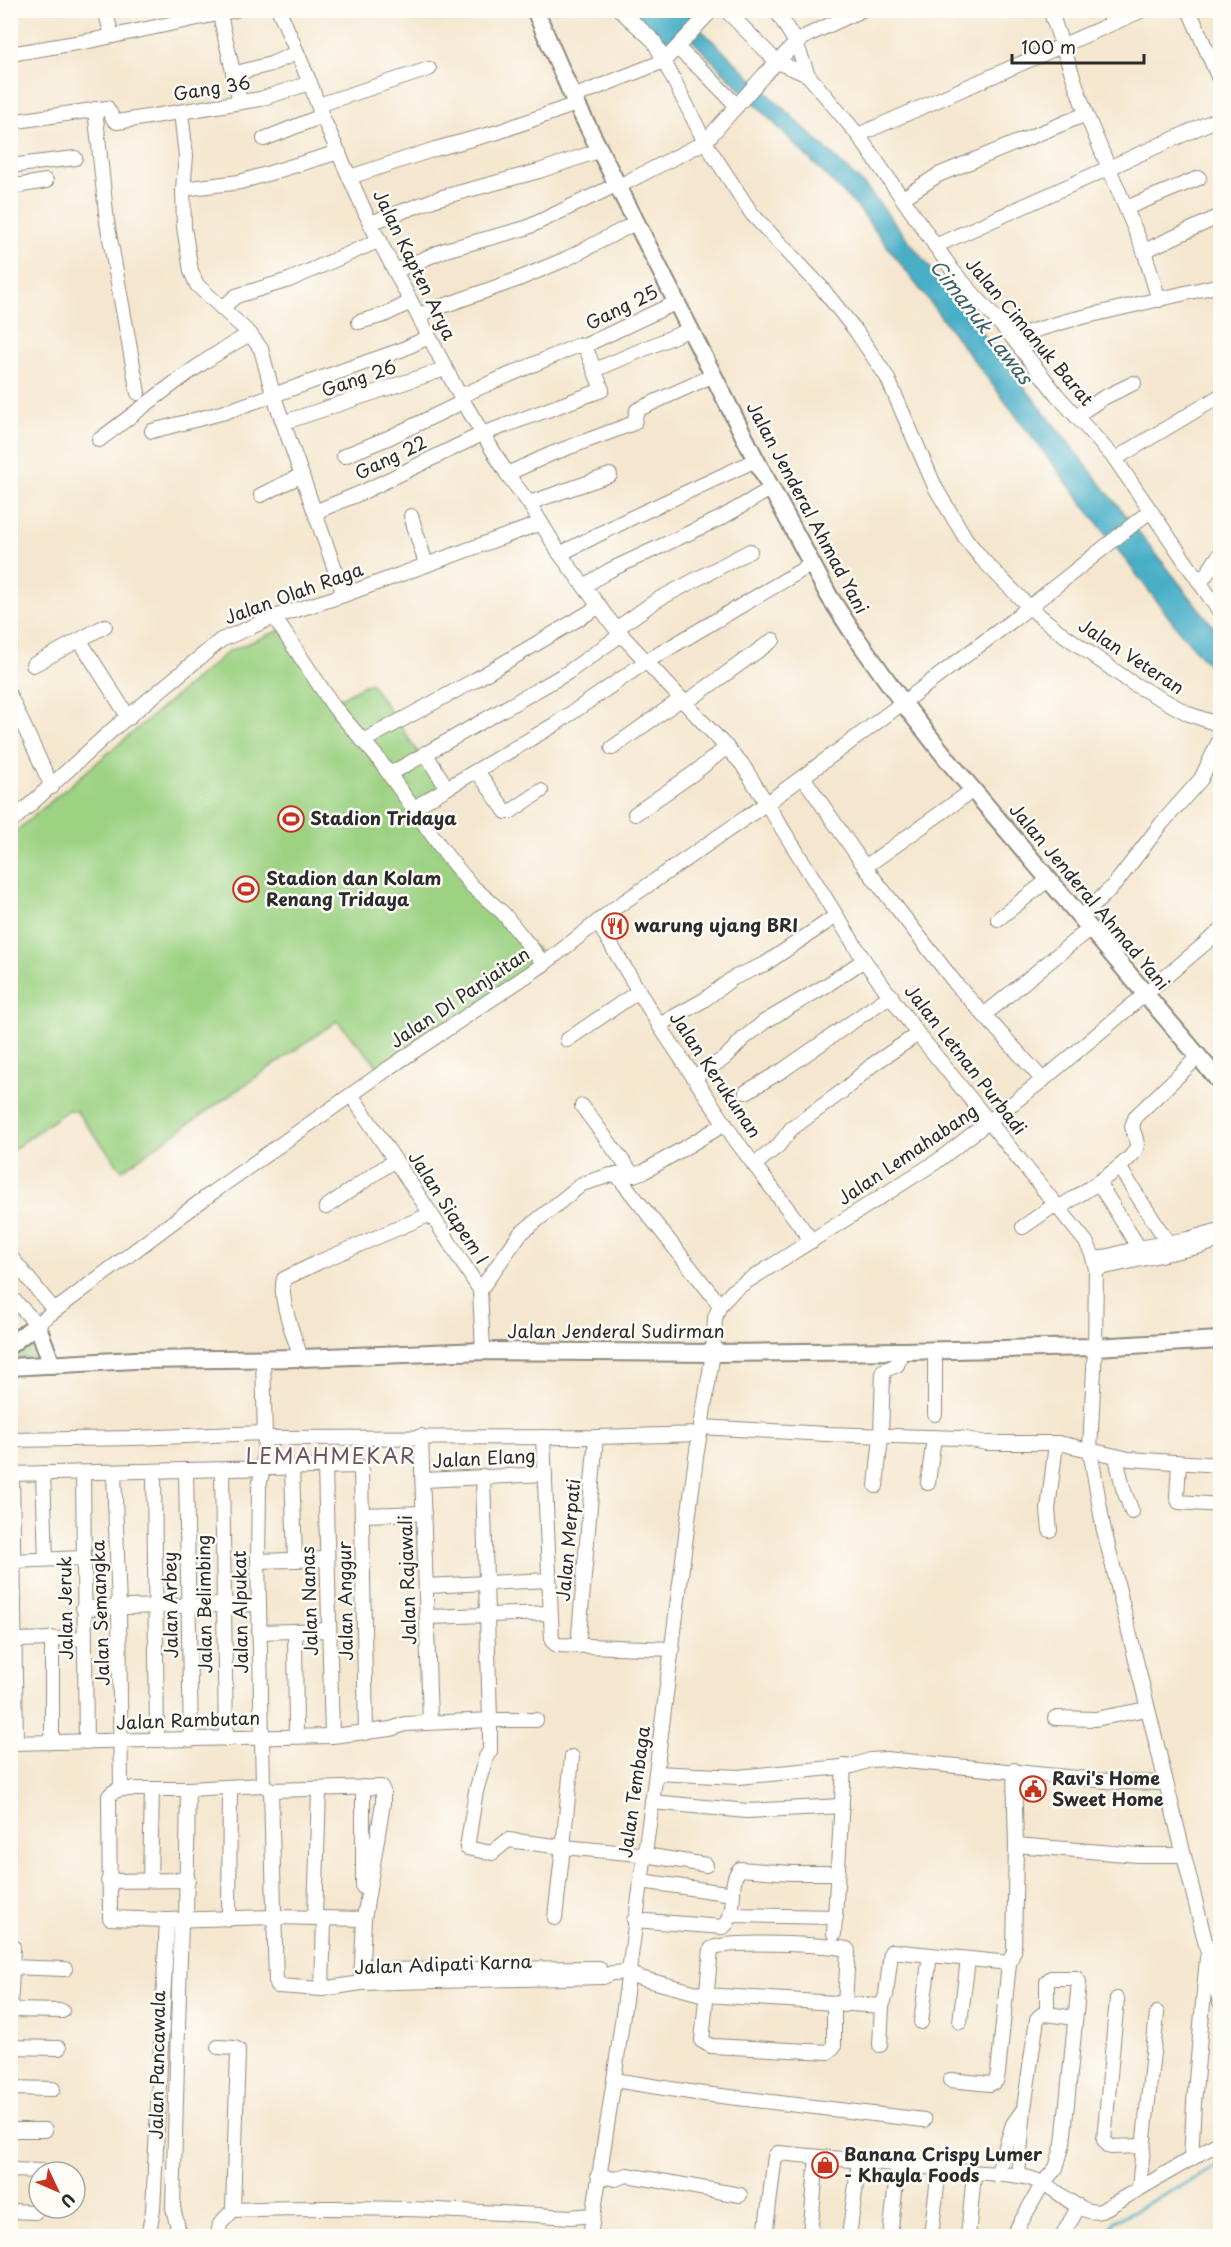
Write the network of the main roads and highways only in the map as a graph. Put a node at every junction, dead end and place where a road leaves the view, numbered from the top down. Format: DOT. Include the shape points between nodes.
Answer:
graph roads {
  1 [pos="535,10"];
  2 [pos="1221,1082"];
  3 [pos="1221,1340"];
  4 [pos="10,1345"];
  5 [pos="52,1365"];
  6 [pos="10,1367"];
  1 -- 2 [label="main road, Jalan Jenderal Ahmad Yani" via="575,100 756,460 853,633 973,790"];
  3 -- 5 [label="main road, Jalan Jenderal Sudirman" via="903,1351 483,1351"];
  4 -- 5 [label="main road" via="38,1324"];
  5 -- 6 [label="main road, Jalan Jenderal Sudirman"];
}
